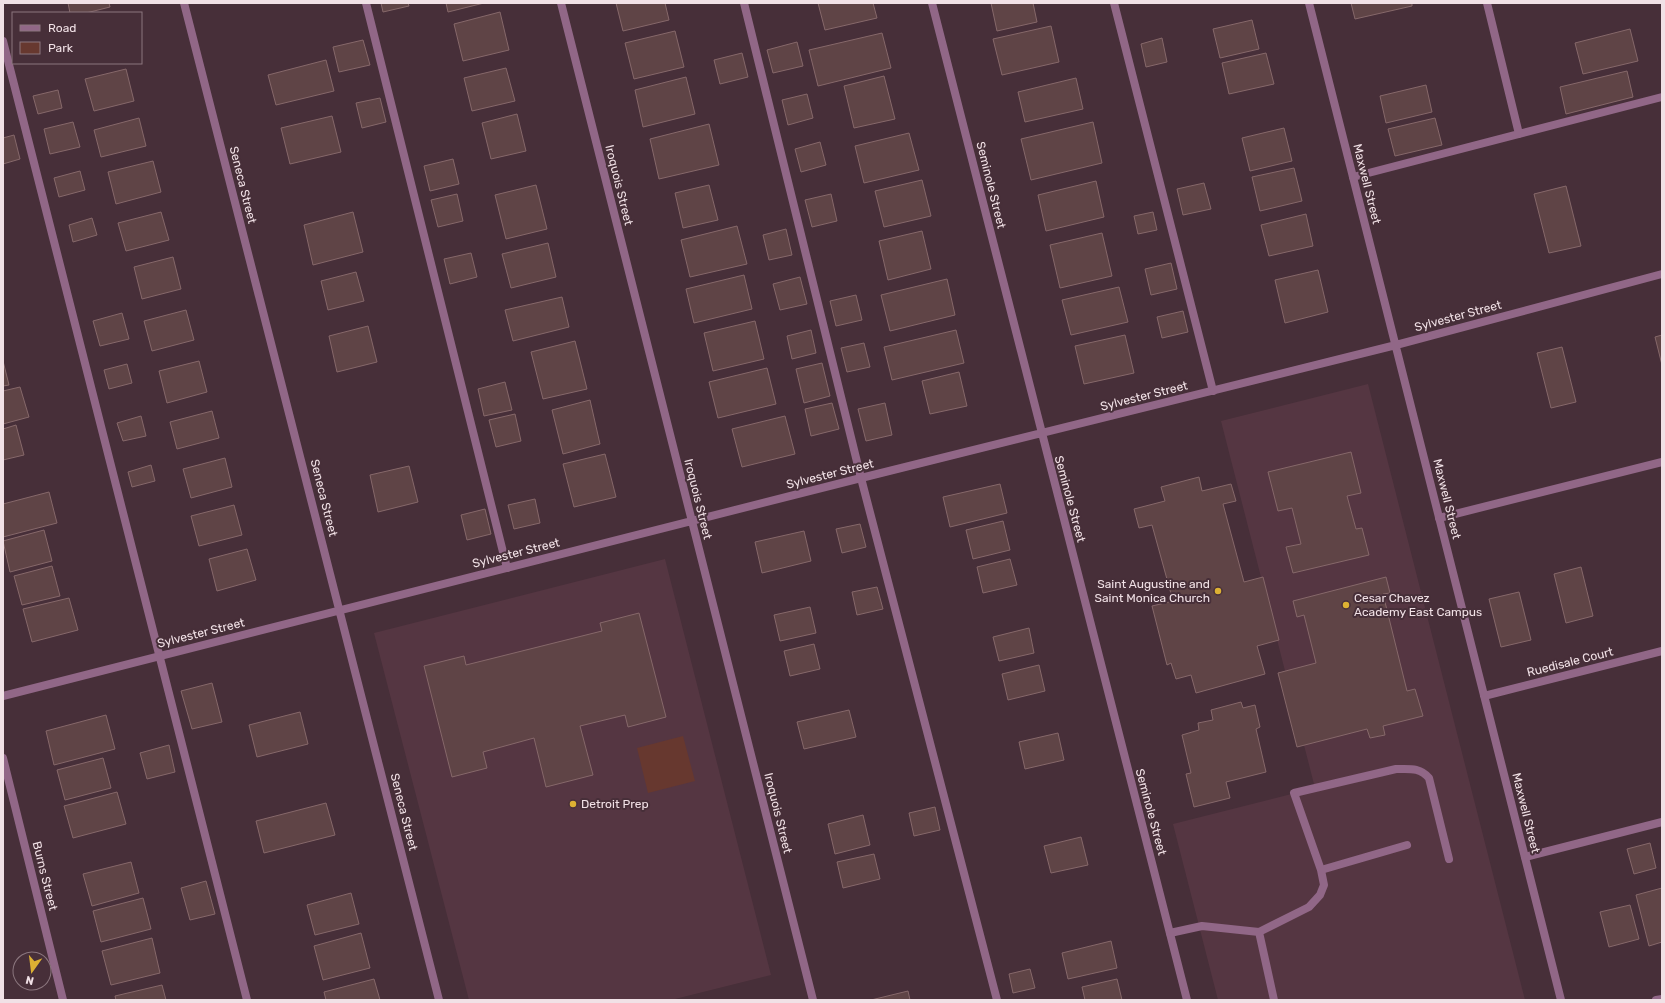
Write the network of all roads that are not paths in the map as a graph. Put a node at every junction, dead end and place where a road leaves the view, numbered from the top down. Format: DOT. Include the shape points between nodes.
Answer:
graph roads {
  1 [pos="184,3"];
  2 [pos="366,3"];
  3 [pos="560,3"];
  4 [pos="744,3"];
  5 [pos="932,3"];
  6 [pos="1114,3"];
  7 [pos="1309,3"];
  8 [pos="1487,3"];
  9 [pos="3,41"];
  10 [pos="1662,97"];
  11 [pos="1519,134"];
  12 [pos="1353,176"];
  13 [pos="1662,274"];
  14 [pos="1396,345"];
  15 [pos="1213,391"];
  16 [pos="1041,434"];
  17 [pos="1662,462"];
  18 [pos="861,478"];
  19 [pos="1439,518"];
  20 [pos="692,521"];
  21 [pos="507,568"];
  22 [pos="340,610"];
  23 [pos="1662,651"];
  24 [pos="160,656"];
  25 [pos="3,696"];
  26 [pos="1484,696"];
  27 [pos="3,758"];
  28 [pos="1662,822"];
  29 [pos="1407,845"];
  30 [pos="1525,857"];
  31 [pos="1448,859"];
  32 [pos="1321,870"];
  33 [pos="1259,932"];
  34 [pos="1170,934"];
  35 [pos="1662,998"];
  36 [pos="63,1000"];
  37 [pos="247,1000"];
  38 [pos="439,1000"];
  39 [pos="813,1000"];
  40 [pos="997,1000"];
  41 [pos="1187,1000"];
  42 [pos="1274,1000"];
  43 [pos="1561,1000"];
  44 [pos="1656,1000"];
  1 -- 22 [label="street, Seneca Street"];
  2 -- 21 [label="street"];
  3 -- 20 [label="street, Iroquois Street"];
  4 -- 18 [label="street"];
  5 -- 16 [label="street, Seminole Street"];
  6 -- 15 [label="street"];
  7 -- 12 [label="street, Maxwell Street"];
  8 -- 11 [label="street"];
  9 -- 24 [label="street"];
  10 -- 11 [label="street"];
  11 -- 12 [label="street"];
  12 -- 14 [label="street, Maxwell Street"];
  13 -- 14 [label="street, Sylvester Street"];
  14 -- 15 [label="street, Sylvester Street"];
  14 -- 19 [label="street, Maxwell Street"];
  15 -- 16 [label="street, Sylvester Street"];
  16 -- 18 [label="street, Sylvester Street"];
  16 -- 34 [label="street, Seminole Street"];
  17 -- 19 [label="street"];
  18 -- 20 [label="street, Sylvester Street"];
  18 -- 40 [label="street"];
  19 -- 26 [label="street, Maxwell Street"];
  20 -- 21 [label="street, Sylvester Street"];
  20 -- 39 [label="street, Iroquois Street"];
  21 -- 22 [label="street, Sylvester Street"];
  22 -- 24 [label="street, Sylvester Street"];
  22 -- 38 [label="street, Seneca Street"];
  23 -- 26 [label="street, Ruedisale Court"];
  24 -- 25 [label="street, Sylvester Street"];
  24 -- 37 [label="street"];
  26 -- 30 [label="street, Maxwell Street"];
  27 -- 36 [label="street, Burns Street"];
  28 -- 30 [label="street"];
  29 -- 32 [label="street"];
  30 -- 43 [label="street, Maxwell Street"];
  31 -- 32 [label="street" via="1429,778 1423,771 1410,768 1396,769 1294,793"];
  32 -- 33 [label="street" via="1324,885 1320,895 1309,907"];
  33 -- 34 [label="street" via="1202,926"];
  33 -- 42 [label="street"];
  34 -- 41 [label="street, Seminole Street"];
  35 -- 44 [label="street"];
}
